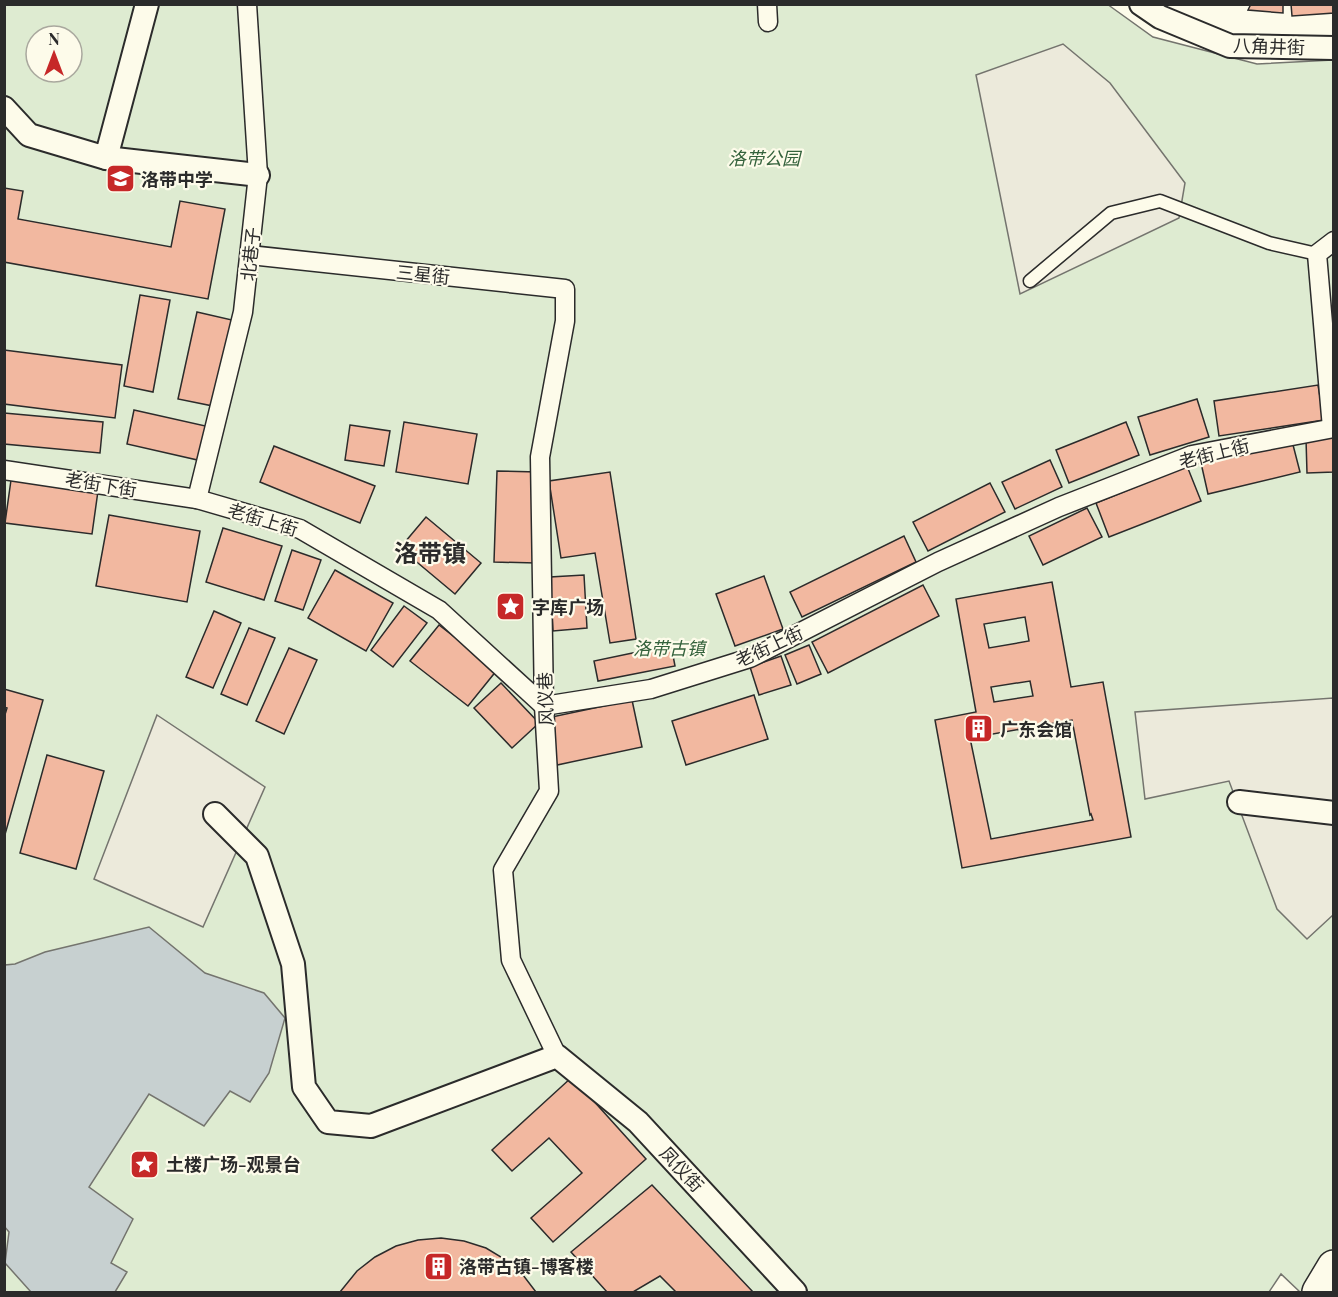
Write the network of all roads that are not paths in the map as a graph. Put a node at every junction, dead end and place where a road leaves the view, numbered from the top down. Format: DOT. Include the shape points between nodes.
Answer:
graph roads {
  1 [pos="147,4"];
  2 [pos="247,4"];
  3 [pos="1142,4"];
  4 [pos="1334,48"];
  5 [pos="4,108"];
  6 [pos="106,158"];
  7 [pos="258,176"];
  8 [pos="1334,241"];
  9 [pos="1317,254"];
  10 [pos="250,255"];
  11 [pos="1030,281"];
  12 [pos="565,321"];
  13 [pos="1333,428"];
  14 [pos="4,470"];
  15 [pos="197,499"];
  16 [pos="544,706"];
  17 [pos="1239,802"];
  18 [pos="1334,813"];
  19 [pos="215,814"];
  20 [pos="557,1056"];
  21 [pos="1334,1267"];
  22 [pos="795,1293"];
  23 [pos="1319,1293"];
  1 -- 6 [label="street"];
  2 -- 7 [label="street, 北巷子"];
  3 -- 4 [label="street, 八角井街" via="1160,17 1230,46"];
  5 -- 6 [label="street" via="29,135"];
  6 -- 7 [label="street"];
  7 -- 10 [label="street, 北巷子"];
  8 -- 9 [label="street"];
  9 -- 11 [label="lane" via="1269,243 1160,201 1111,213"];
  9 -- 13 [label="street"];
  10 -- 12 [label="street, 三星街" via="565,290"];
  10 -- 15 [label="street, 北巷子" via="243,312"];
  12 -- 16 [label="street, 风仪巷" via="540,458"];
  13 -- 16 [label="street, 老街上街" via="1191,454 1059,507 938,562 750,658 651,689"];
  14 -- 15 [label="street, 老街下街"];
  15 -- 16 [label="street, 老街上街" via="300,529 439,610"];
  16 -- 20 [label="street, 风仪巷" via="549,791 503,870 512,960"];
  17 -- 18 [label="street"];
  19 -- 20 [label="street" via="257,856 293,964 304,1087 328,1122 371,1126"];
  20 -- 22 [label="street, 凤仪街" via="638,1122"];
  21 -- 23 [label="main road"];
}
